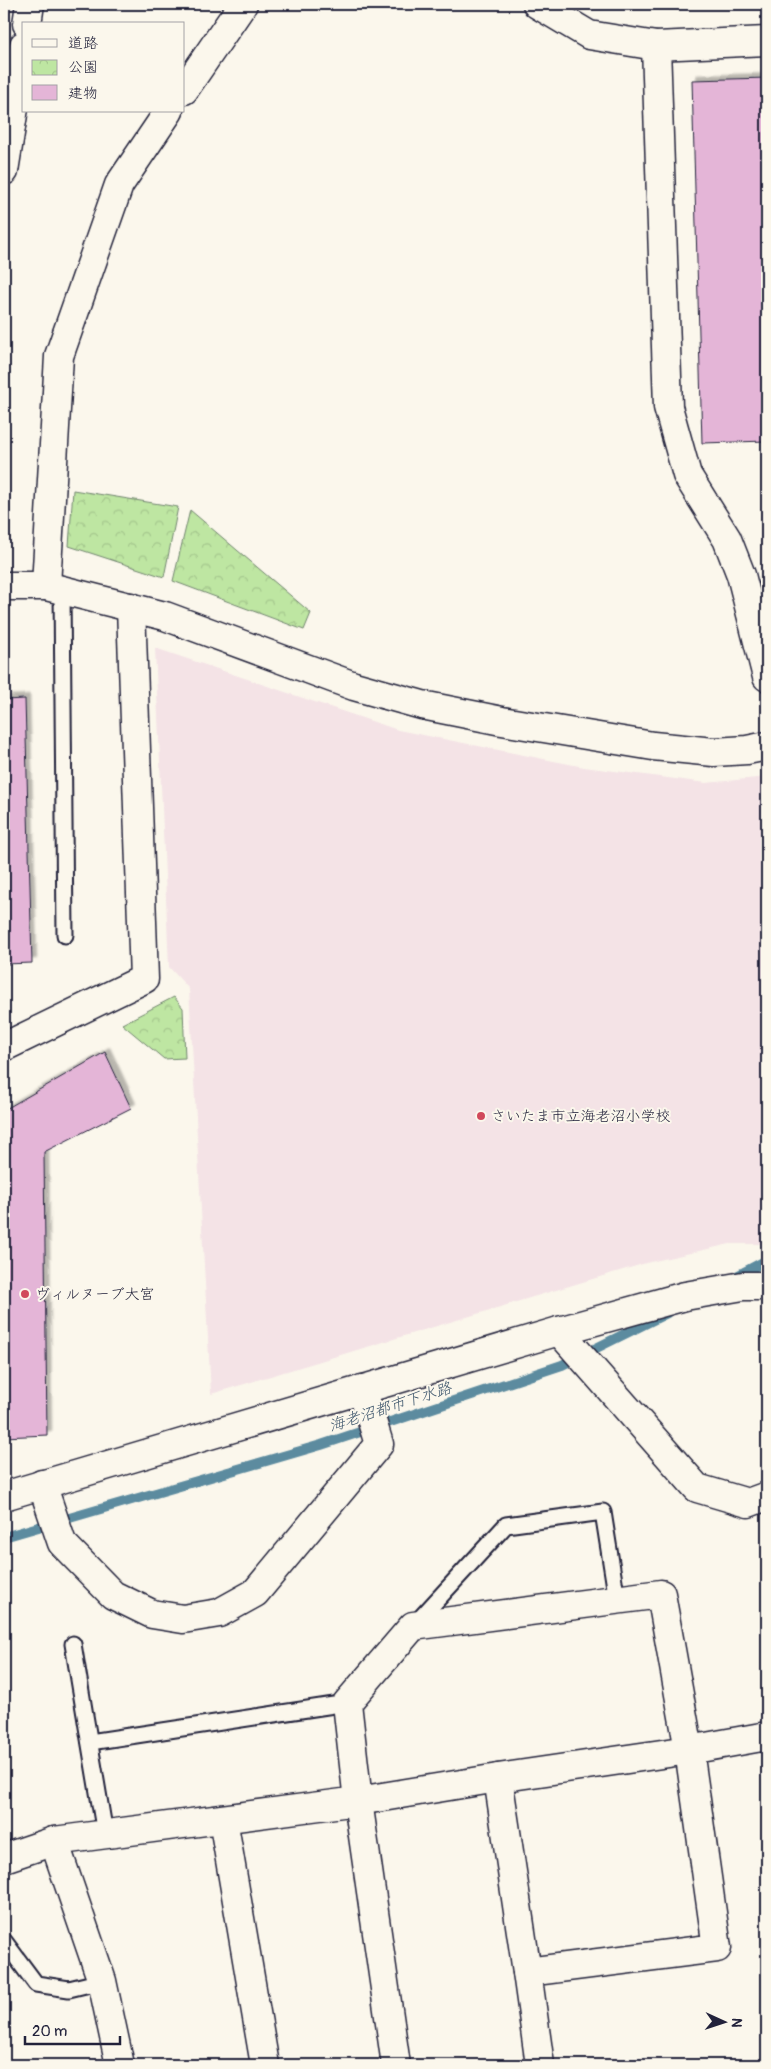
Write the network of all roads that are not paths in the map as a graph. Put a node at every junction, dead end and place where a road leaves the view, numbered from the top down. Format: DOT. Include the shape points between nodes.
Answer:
graph roads {
  1 [pos="30,4"];
  2 [pos="243,4"];
  3 [pos="537,4"];
  4 [pos="27,22"];
  5 [pos="767,41"];
  6 [pos="656,46"];
  7 [pos="22,58"];
  8 [pos="185,89"];
  9 [pos="168,112"];
  10 [pos="4,171"];
  11 [pos="4,586"];
  12 [pos="54,588"];
  13 [pos="131,607"];
  14 [pos="767,677"];
  15 [pos="767,746"];
  16 [pos="65,935"];
  17 [pos="4,1047"];
  18 [pos="767,1286"];
  19 [pos="559,1330"];
  20 [pos="362,1389"];
  21 [pos="42,1484"];
  22 [pos="4,1496"];
  23 [pos="767,1496"];
  24 [pos="617,1600"];
  25 [pos="413,1626"];
  26 [pos="73,1644"];
  27 [pos="346,1703"];
  28 [pos="767,1736"];
  29 [pos="90,1742"];
  30 [pos="689,1750"];
  31 [pos="498,1778"];
  32 [pos="358,1801"];
  33 [pos="223,1819"];
  34 [pos="105,1834"];
  35 [pos="54,1841"];
  36 [pos="4,1858"];
  37 [pos="4,1941"];
  38 [pos="527,1972"];
  39 [pos="102,1981"];
  40 [pos="120,2065"];
  41 [pos="264,2065"];
  42 [pos="396,2065"];
  43 [pos="540,2065"];
  1 -- 4 [label="street"];
  2 -- 8 [label="street"];
  3 -- 6 [label="street" via="589,35"];
  5 -- 6 [label="street"];
  6 -- 14 [label="street" via="668,407 687,476 728,539 741,575"];
  7 -- 10 [label="street"];
  9 -- 12 [label="street" via="119,185 59,356"];
  11 -- 12 [label="street"];
  12 -- 13 [label="street"];
  12 -- 16 [label="lane"];
  13 -- 15 [label="street" via="165,616 354,686 422,705 653,746 714,752"];
  13 -- 17 [label="street" via="144,979"];
  18 -- 19 [label="street" via="743,1286 685,1296"];
  19 -- 20 [label="street"];
  19 -- 23 [label="street" via="697,1488 748,1503"];
  20 -- 21 [label="street"];
  20 -- 21 [label="street" via="379,1444 255,1593 219,1613 183,1619 152,1614 114,1595 62,1543"];
  21 -- 22 [label="street"];
  24 -- 25 [label="street"];
  24 -- 25 [label="lane" via="603,1512 506,1524"];
  24 -- 30 [label="street" via="661,1594"];
  25 -- 27 [label="street"];
  26 -- 29 [label="lane"];
  27 -- 29 [label="lane"];
  27 -- 32 [label="street"];
  28 -- 30 [label="street"];
  29 -- 34 [label="lane"];
  30 -- 31 [label="street"];
  30 -- 38 [label="street" via="716,1948"];
  31 -- 32 [label="street"];
  31 -- 38 [label="street"];
  32 -- 33 [label="street"];
  32 -- 42 [label="street"];
  33 -- 34 [label="street"];
  33 -- 41 [label="street"];
  34 -- 35 [label="street"];
  35 -- 36 [label="street"];
  35 -- 39 [label="street"];
  37 -- 39 [label="lane" via="36,1984 69,1989"];
  38 -- 43 [label="street"];
  39 -- 40 [label="street"];
}
